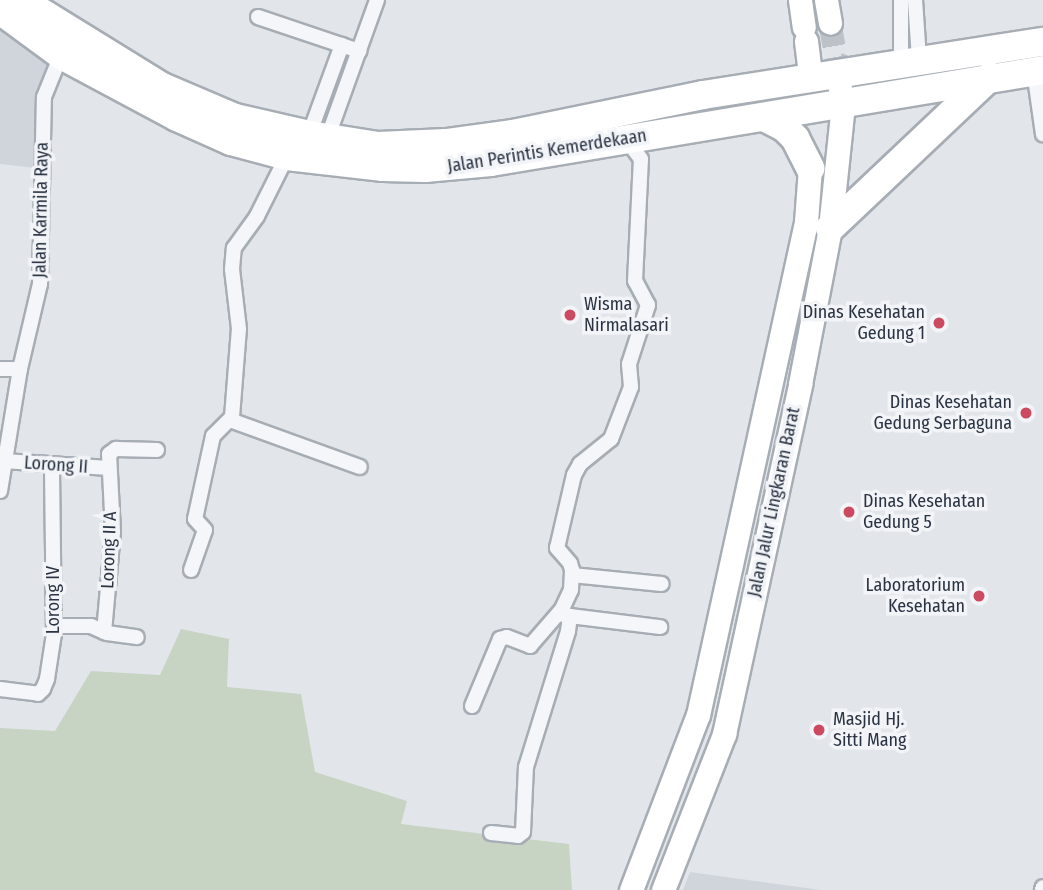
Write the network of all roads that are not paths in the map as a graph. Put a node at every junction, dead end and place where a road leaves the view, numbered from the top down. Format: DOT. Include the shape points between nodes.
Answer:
graph roads {
  1 [pos="21,0"];
  2 [pos="377,0"];
  3 [pos="800,0"];
  4 [pos="826,0"];
  5 [pos="901,0"];
  6 [pos="915,0"];
  7 [pos="0,10"];
  8 [pos="258,17"];
  9 [pos="830,23"];
  10 [pos="1043,41"];
  11 [pos="342,46"];
  12 [pos="359,51"];
  13 [pos="61,55"];
  14 [pos="910,61"];
  15 [pos="1039,70"];
  16 [pos="833,73"];
  17 [pos="991,76"];
  18 [pos="839,105"];
  19 [pos="764,117"];
  20 [pos="1043,134"];
  21 [pos="318,137"];
  22 [pos="626,139"];
  23 [pos="287,156"];
  24 [pos="810,168"];
  25 [pos="830,228"];
  26 [pos="0,369"];
  27 [pos="20,369"];
  28 [pos="230,420"];
  29 [pos="157,450"];
  30 [pos="3,452"];
  31 [pos="52,464"];
  32 [pos="360,467"];
  33 [pos="109,468"];
  34 [pos="0,491"];
  35 [pos="191,570"];
  36 [pos="572,575"];
  37 [pos="662,584"];
  38 [pos="565,615"];
  39 [pos="54,626"];
  40 [pos="660,627"];
  41 [pos="104,632"];
  42 [pos="137,637"];
  43 [pos="0,689"];
  44 [pos="472,706"];
  45 [pos="491,833"];
  46 [pos="631,890"];
  47 [pos="663,890"];
  1 -- 21 [label="highway, Jalan Perintis Kemerdekaan" via="162,87 235,118"];
  2 -- 12 [label="street"];
  3 -- 16 [label="main road" via="805,34"];
  4 -- 9 [label="main road"];
  5 -- 14 [label="street"];
  6 -- 14 [label="street"];
  7 -- 13 [label="highway, Jalan Perintis Kemerdekaan"];
  8 -- 11 [label="street"];
  10 -- 14 [label="highway, Jalan Perintis Kemerdekaan"];
  11 -- 12 [label="street"];
  11 -- 21 [label="street"];
  12 -- 21 [label="street"];
  13 -- 23 [label="highway, Jalan Perintis Kemerdekaan" via="177,117 231,141"];
  13 -- 27 [label="street, Jalan Karmila Raya" via="44,97 42,264"];
  14 -- 16 [label="highway, Jalan Perintis Kemerdekaan"];
  15 -- 17 [label="highway, Jalan Perintis Kemerdekaan"];
  15 -- 20 [label="street"];
  16 -- 18 [label="highway"];
  16 -- 18 [label="highway"];
  16 -- 21 [label="highway, Jalan Perintis Kemerdekaan" via="446,143 379,146"];
  17 -- 18 [label="highway, Jalan Perintis Kemerdekaan"];
  17 -- 25 [label="highway"];
  18 -- 19 [label="highway, Jalan Perintis Kemerdekaan"];
  18 -- 25 [label="main road, Jalan Jalur Lingkaran Barat"];
  19 -- 22 [label="highway, Jalan Perintis Kemerdekaan"];
  19 -- 24 [label="highway" via="795,138"];
  22 -- 23 [label="highway, Jalan Perintis Kemerdekaan" via="425,168"];
  22 -- 36 [label="street" via="641,159 635,281 648,306 630,361 631,387 618,425 609,442 580,464 574,475 557,548 570,563"];
  23 -- 28 [label="street" via="257,216 234,248 238,348"];
  24 -- 46 [label="main road, Jalan Jalur Lingkaran Barat" via="806,222 786,323 698,715"];
  25 -- 47 [label="main road, Jalan Jalur Lingkaran Barat" via="724,734"];
  26 -- 27 [label="street"];
  27 -- 30 [label="street, Jalan Karmila Raya"];
  28 -- 32 [label="street"];
  28 -- 35 [label="street" via="213,436 195,519 205,530"];
  29 -- 33 [label="street" via="116,449 109,454"];
  30 -- 31 [label="street, Lorong II"];
  30 -- 34 [label="street, Jalan Karmila Raya"];
  31 -- 33 [label="street, Lorong II"];
  31 -- 39 [label="street, Lorong IV"];
  33 -- 41 [label="street, Lorong II A" via="112,544"];
  36 -- 37 [label="street"];
  36 -- 38 [label="street"];
  38 -- 40 [label="street"];
  38 -- 44 [label="street" via="530,646 500,639"];
  38 -- 45 [label="street" via="566,642 526,767 523,833"];
  39 -- 41 [label="street" via="91,626"];
  39 -- 43 [label="street, Lorong IV" via="43,690 38,694"];
  41 -- 42 [label="street"];
}
